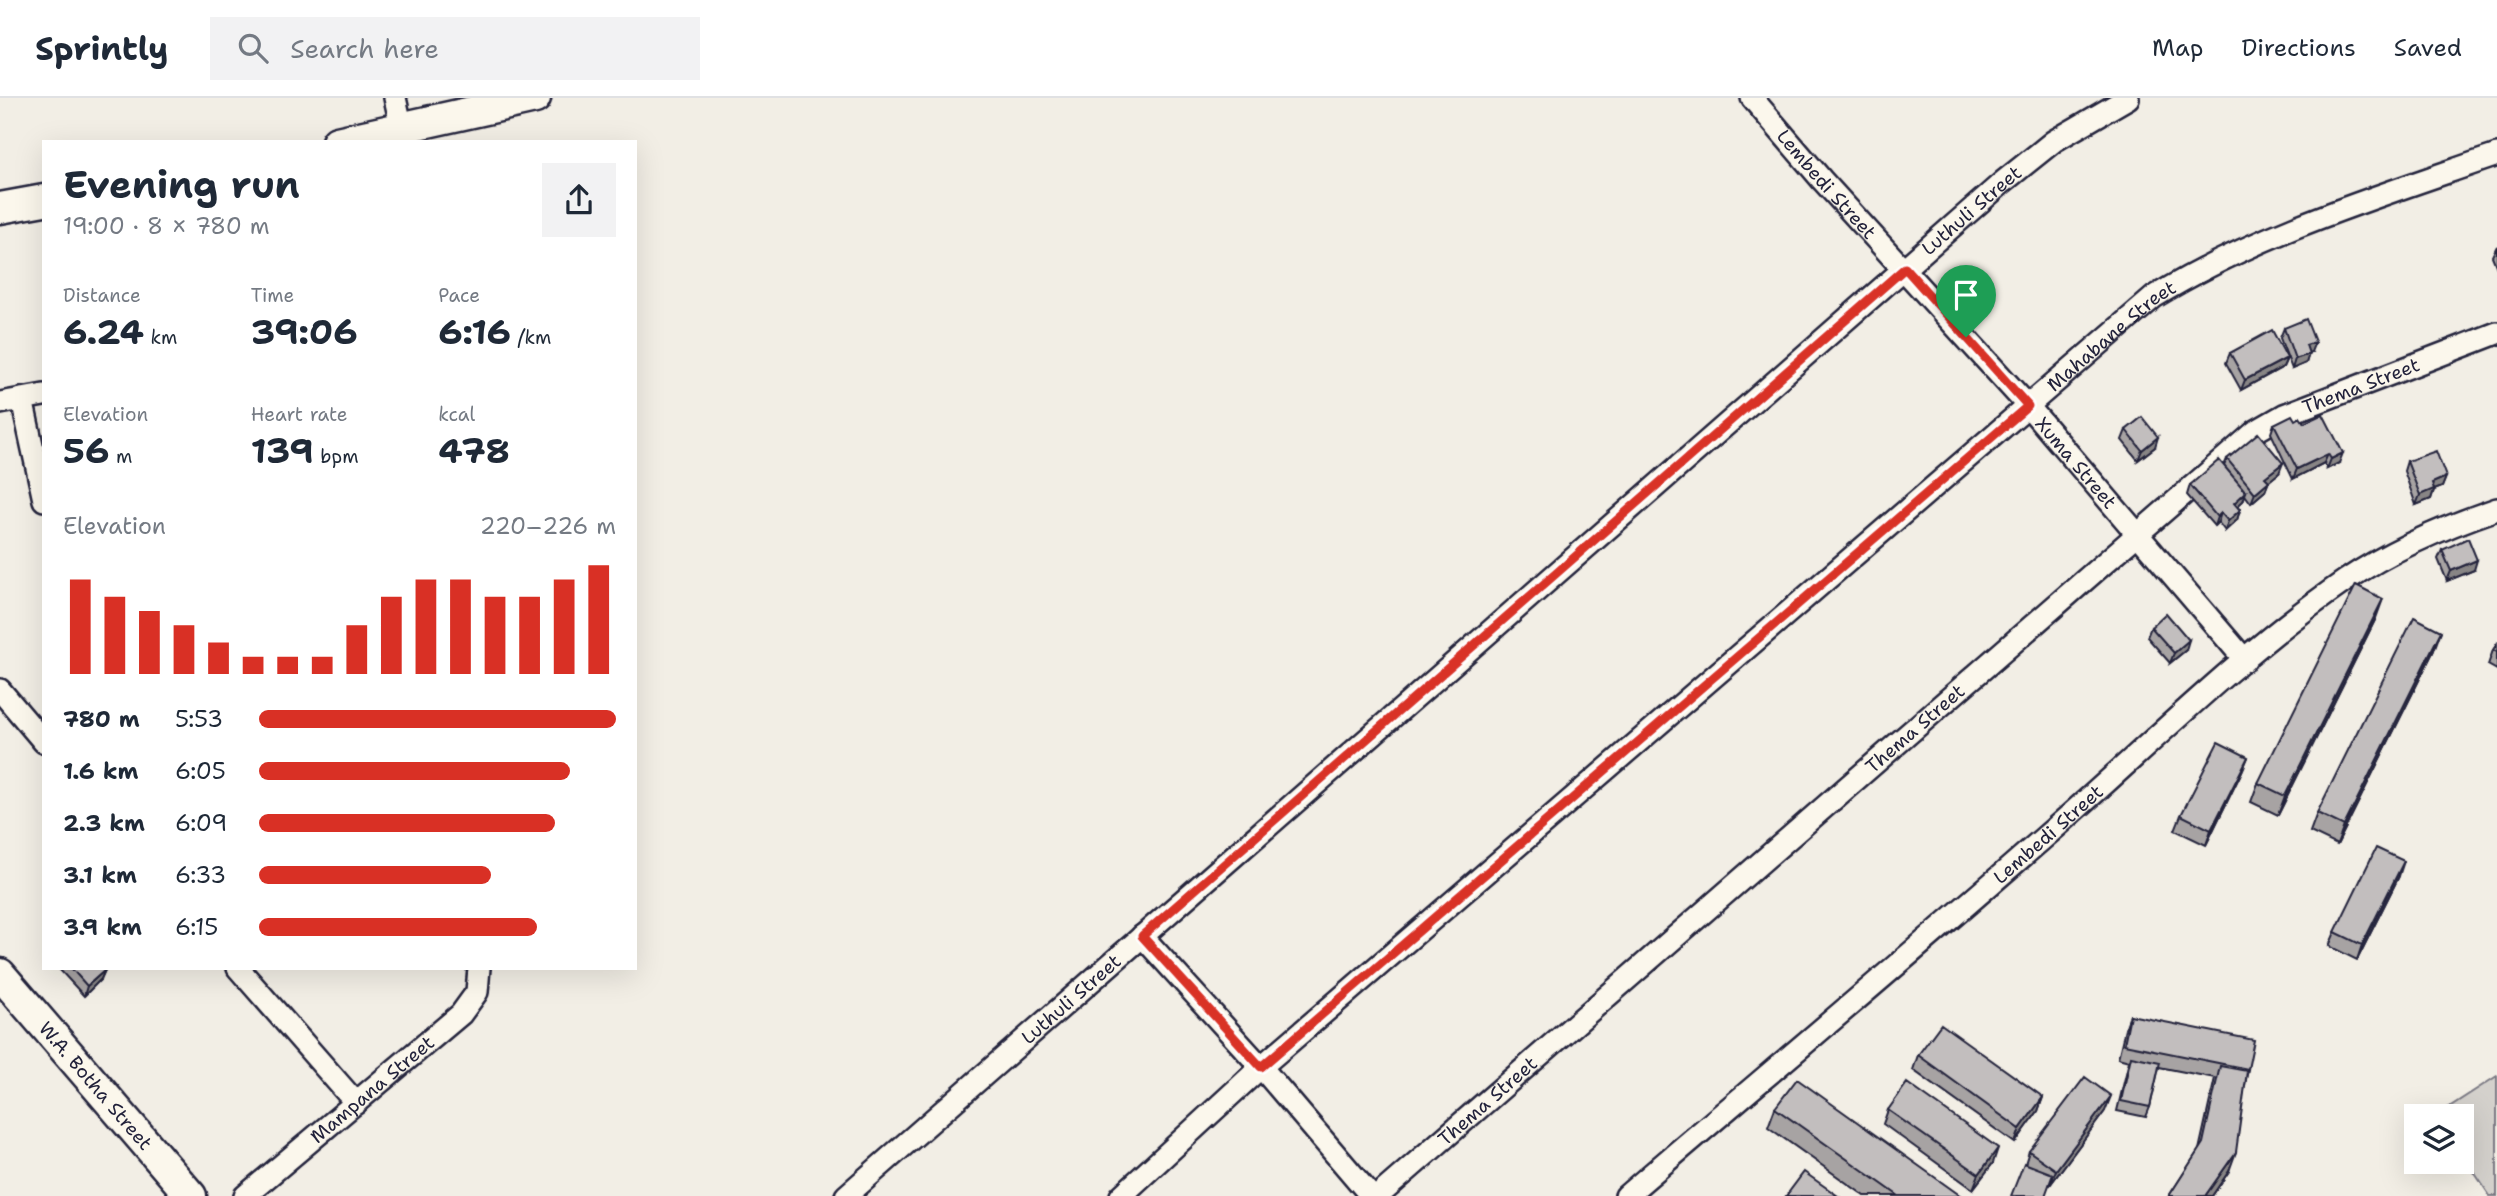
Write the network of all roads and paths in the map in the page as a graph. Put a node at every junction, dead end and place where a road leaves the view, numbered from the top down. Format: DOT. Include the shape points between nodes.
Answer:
graph roads {
  1 [pos="395,98"];
  2 [pos="535,98"];
  3 [pos="1752,98"];
  4 [pos="2128,98"];
  5 [pos="402,129"];
  6 [pos="347,140"];
  7 [pos="2497,155"];
  8 [pos="42,200"];
  9 [pos="0,208"];
  10 [pos="1905,268"];
  11 [pos="2497,333"];
  12 [pos="42,395"];
  13 [pos="22,399"];
  14 [pos="0,403"];
  15 [pos="2028,406"];
  16 [pos="42,491"];
  17 [pos="2497,509"];
  18 [pos="2138,532"];
  19 [pos="2245,660"];
  20 [pos="0,690"];
  21 [pos="42,740"];
  22 [pos="1142,936"];
  23 [pos="479,970"];
  24 [pos="249,972"];
  25 [pos="0,974"];
  26 [pos="1261,1067"];
  27 [pos="356,1103"];
  28 [pos="191,1196"];
  29 [pos="245,1196"];
  30 [pos="846,1196"];
  31 [pos="1121,1196"];
  32 [pos="1371,1196"];
  33 [pos="1378,1196"];
  34 [pos="1626,1196"];
  1 -- 5 [label="street"];
  2 -- 5 [label="street"];
  3 -- 10 [label="street, Lembedi Street"];
  4 -- 10 [label="street, Luthuli Street" via="2054,141"];
  5 -- 6 [label="street"];
  7 -- 15 [label="street, Mahabane Street" via="2307,223 2190,275 2122,321"];
  8 -- 9 [label="street"];
  10 -- 15 [label="street, Xuma Street"];
  10 -- 22 [label="street, Luthuli Street"];
  11 -- 18 [label="street, Thema Street" via="2284,415 2247,439"];
  12 -- 13 [label="street"];
  13 -- 14 [label="street"];
  13 -- 16 [label="street"];
  15 -- 18 [label="street, Xuma Street"];
  15 -- 26 [label="street, Mahabane Street"];
  17 -- 19 [label="street, Lembedi Street" via="2425,536 2357,574"];
  18 -- 19 [label="street, Xuma Street"];
  18 -- 33 [label="street, Thema Street"];
  19 -- 34 [label="street, Lembedi Street"];
  20 -- 21 [label="street"];
  22 -- 26 [label="street"];
  22 -- 30 [label="street, Luthuli Street"];
  23 -- 27 [label="street, Mampana Street" via="477,992 461,1014"];
  24 -- 27 [label="street"];
  25 -- 28 [label="street, W.A. Botha Street"];
  26 -- 31 [label="street, Mahabane Street"];
  26 -- 32 [label="street"];
  27 -- 29 [label="street, Mampana Street"];
}
